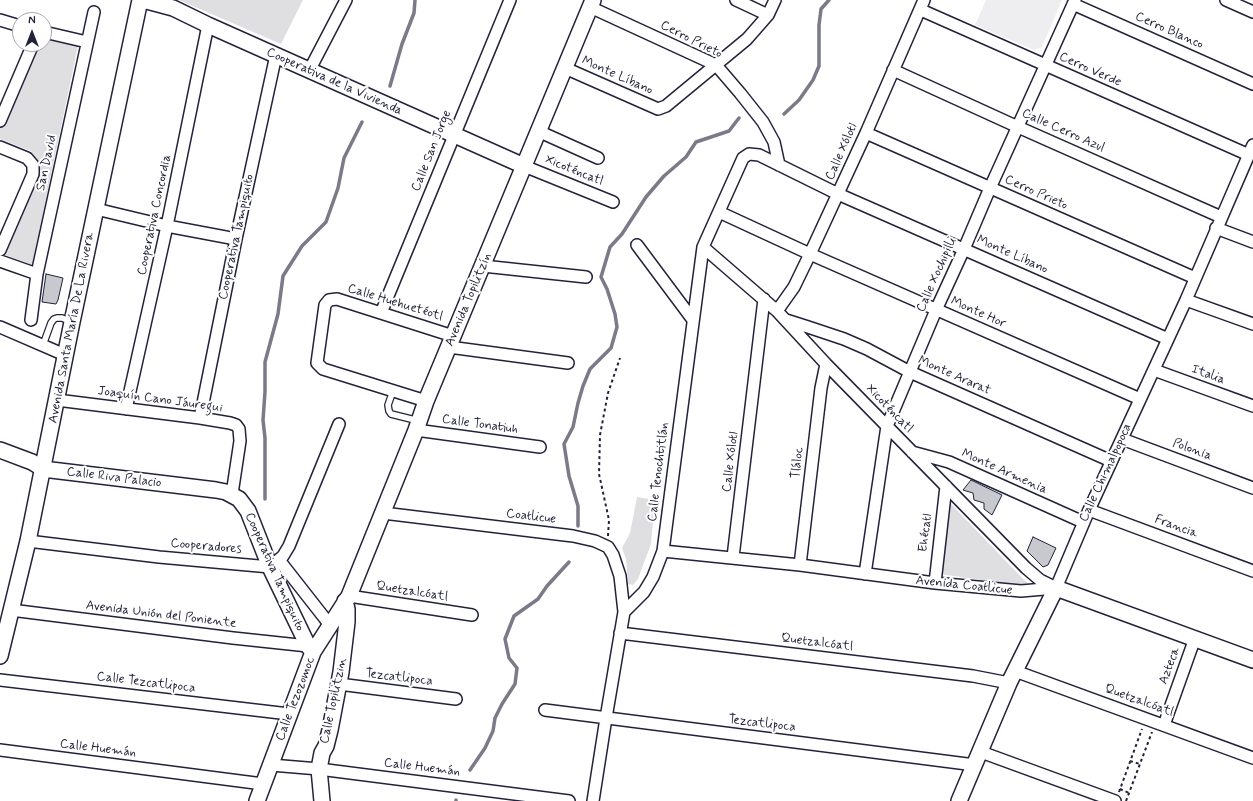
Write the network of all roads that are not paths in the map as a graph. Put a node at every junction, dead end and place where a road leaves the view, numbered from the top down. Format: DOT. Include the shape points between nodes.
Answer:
graph roads {
  1 [pos="142,0"];
  2 [pos="346,0"];
  3 [pos="510,0"];
  4 [pos="736,0"];
  5 [pos="775,0"];
  6 [pos="1226,0"];
  7 [pos="1074,2"];
  8 [pos="592,3"];
  9 [pos="923,5"];
  10 [pos="94,12"];
  11 [pos="1253,12"];
  12 [pos="768,15"];
  13 [pos="0,20"];
  14 [pos="12,24"];
  15 [pos="208,25"];
  16 [pos="52,34"];
  17 [pos="87,42"];
  18 [pos="30,52"];
  19 [pos="276,55"];
  20 [pos="1046,65"];
  21 [pos="716,66"];
  22 [pos="565,68"];
  23 [pos="893,70"];
  24 [pos="309,71"];
  25 [pos="1253,84"];
  26 [pos="0,121"];
  27 [pos="1018,127"];
  28 [pos="538,132"];
  29 [pos="866,133"];
  30 [pos="454,136"];
  31 [pos="0,147"];
  32 [pos="1251,150"];
  33 [pos="759,155"];
  34 [pos="598,158"];
  35 [pos="779,165"];
  36 [pos="524,166"];
  37 [pos="990,188"];
  38 [pos="838,194"];
  39 [pos="613,202"];
  40 [pos="96,209"];
  41 [pos="719,212"];
  42 [pos="1221,217"];
  43 [pos="167,226"];
  44 [pos="1216,228"];
  45 [pos="236,239"];
  46 [pos="1253,242"];
  47 [pos="637,245"];
  48 [pos="703,247"];
  49 [pos="964,249"];
  50 [pos="0,250"];
  51 [pos="810,254"];
  52 [pos="0,261"];
  53 [pos="483,266"];
  54 [pos="38,274"];
  55 [pos="586,277"];
  56 [pos="1194,278"];
  57 [pos="764,299"];
  58 [pos="1186,300"];
  59 [pos="777,310"];
  60 [pos="936,310"];
  61 [pos="382,313"];
  62 [pos="31,320"];
  63 [pos="693,320"];
  64 [pos="785,320"];
  65 [pos="72,322"];
  66 [pos="1253,324"];
  67 [pos="0,326"];
  68 [pos="1168,339"];
  69 [pos="451,342"];
  70 [pos="43,345"];
  71 [pos="66,355"];
  72 [pos="568,363"];
  73 [pos="826,364"];
  74 [pos="1154,370"];
  75 [pos="910,372"];
  76 [pos="393,391"];
  77 [pos="1140,399"];
  78 [pos="57,400"];
  79 [pos="426,402"];
  80 [pos="1253,406"];
  81 [pos="126,409"];
  82 [pos="200,418"];
  83 [pos="339,424"];
  84 [pos="418,425"];
  85 [pos="887,426"];
  86 [pos="1122,439"];
  87 [pos="540,447"];
  88 [pos="0,450"];
  89 [pos="912,452"];
  90 [pos="1111,461"];
  91 [pos="43,470"];
  92 [pos="946,486"];
  93 [pos="1253,488"];
  94 [pos="232,494"];
  95 [pos="1089,510"];
  96 [pos="383,513"];
  97 [pos="1084,522"];
  98 [pos="28,541"];
  99 [pos="663,551"];
  100 [pos="733,557"];
  101 [pos="274,564"];
  102 [pos="800,565"];
  103 [pos="1253,570"];
  104 [pos="866,574"];
  105 [pos="935,583"];
  106 [pos="1056,588"];
  107 [pos="347,599"];
  108 [pos="11,610"];
  109 [pos="624,612"];
  110 [pos="472,615"];
  111 [pos="330,625"];
  112 [pos="3,631"];
  113 [pos="620,633"];
  114 [pos="1194,638"];
  115 [pos="311,649"];
  116 [pos="0,656"];
  117 [pos="1253,660"];
  118 [pos="1012,677"];
  119 [pos="0,680"];
  120 [pos="338,684"];
  121 [pos="456,699"];
  122 [pos="545,710"];
  123 [pos="289,714"];
  124 [pos="606,718"];
  125 [pos="1155,722"];
  126 [pos="0,750"];
  127 [pos="978,758"];
  128 [pos="1253,758"];
  129 [pos="272,765"];
  130 [pos="319,769"];
  131 [pos="263,784"];
  132 [pos="257,801"];
  133 [pos="322,801"];
  134 [pos="569,801"];
  135 [pos="593,801"];
  136 [pos="959,801"];
  137 [pos="1115,801"];
  1 -- 15 [label="street, Cooperativa de la Vivienda" via="173,8"];
  1 -- 40 [label="street, Avenida Santa María De La Rivera"];
  2 -- 24 [label="street"];
  3 -- 30 [label="street, Calle San Jorge"];
  4 -- 12 [label="street"];
  5 -- 12 [label="street"];
  6 -- 11 [label="street"];
  7 -- 20 [label="street, Calle Xochipilli"];
  7 -- 25 [label="street, Cerro Blanco"];
  8 -- 21 [label="street, Cerro Prieto"];
  8 -- 22 [label="street, Avenida Topilitzín"];
  9 -- 20 [label="street, Cerro Verde"];
  9 -- 23 [label="street, Calle Xólotl"];
  10 -- 17 [label="street, San David"];
  12 -- 21 [label="street" via="747,39"];
  13 -- 14 [label="street"];
  15 -- 19 [label="street, Cooperativa de la Vivienda"];
  15 -- 43 [label="street, Cooperativa Concordia"];
  16 -- 17 [label="street"];
  17 -- 54 [label="street, San David"];
  18 -- 26 [label="street"];
  19 -- 24 [label="street, Cooperativa de la Vivienda"];
  19 -- 45 [label="street, Cooperativa Tampiquito"];
  20 -- 27 [label="street, Calle Xochipilli"];
  20 -- 32 [label="street, Cerro Verde"];
  21 -- 22 [label="street, Monte Líbano" via="666,106 658,109"];
  21 -- 35 [label="street, Cerro Prieto" via="763,122 774,142"];
  22 -- 28 [label="street, Avenida Topilitzín"];
  23 -- 27 [label="street, Calle Cerro Azul"];
  23 -- 29 [label="street, Calle Xólotl"];
  24 -- 30 [label="street, Cooperativa de la Vivienda"];
  27 -- 37 [label="street, Calle Xochipilli"];
  27 -- 42 [label="street, Calle Cerro Azul"];
  28 -- 34 [label="street"];
  28 -- 36 [label="street, Avenida Topilitzín"];
  29 -- 37 [label="street, Cerro Prieto"];
  29 -- 38 [label="street, Calle Xólotl"];
  30 -- 36 [label="street, Cooperativa de la Vivienda"];
  30 -- 61 [label="street, Calle San Jorge"];
  31 -- 50 [label="street" via="27,158 33,165 33,174"];
  32 -- 42 [label="street, Calle Chimalpopoca"];
  33 -- 35 [label="street, Monte Líbano"];
  33 -- 41 [label="street, Calle Tenochtitlán" via="749,154 743,158"];
  35 -- 38 [label="street, Monte Líbano"];
  36 -- 39 [label="street, Xicoténcatl"];
  36 -- 53 [label="street, Avenida Topilitzín"];
  37 -- 49 [label="street, Calle Xochipilli"];
  37 -- 56 [label="street, Cerro Prieto"];
  38 -- 49 [label="street, Monte Líbano"];
  38 -- 51 [label="street, Calle Xólotl"];
  40 -- 43 [label="street"];
  40 -- 65 [label="street, Avenida Santa María De La Rivera"];
  41 -- 48 [label="street, Calle Tenochtitlán"];
  41 -- 51 [label="street, Monte Hor"];
  42 -- 44 [label="street, Calle Chimalpopoca"];
  43 -- 45 [label="street"];
  43 -- 81 [label="street, Cooperativa Concordia"];
  44 -- 46 [label="street"];
  44 -- 56 [label="street, Calle Chimalpopoca"];
  45 -- 82 [label="street, Cooperativa Tampiquito"];
  47 -- 63 [label="street"];
  48 -- 57 [label="street, Xicoténcatl"];
  48 -- 63 [label="street, Calle Tenochtitlán"];
  49 -- 60 [label="street, Calle Xochipilli"];
  49 -- 68 [label="street, Monte Líbano"];
  51 -- 59 [label="street, Calle Xólotl" via="794,287"];
  51 -- 60 [label="street, Monte Hor"];
  52 -- 54 [label="street"];
  53 -- 55 [label="street"];
  53 -- 69 [label="street, Avenida Topilitzín"];
  54 -- 62 [label="street, San David"];
  56 -- 58 [label="street, Calle Chimalpopoca"];
  57 -- 59 [label="street, Xicoténcatl"];
  57 -- 100 [label="street, Calle Xólotl"];
  58 -- 66 [label="street"];
  58 -- 68 [label="street, Calle Chimalpopoca"];
  59 -- 64 [label="street, Xicoténcatl"];
  60 -- 75 [label="street, Calle Xochipilli"];
  60 -- 77 [label="street, Monte Hor"];
  61 -- 69 [label="street, Calle Huehuetéotl"];
  61 -- 76 [label="street, Calle Huehuetéotl" via="337,299 329,300 325,305 317,363 323,369"];
  63 -- 99 [label="street, Calle Tenochtitlán"];
  64 -- 73 [label="street, Xicoténcatl"];
  64 -- 75 [label="street, Monte Ararat" via="844,339"];
  65 -- 70 [label="lane" via="62,318 54,319"];
  65 -- 71 [label="street, Avenida Santa María De La Rivera"];
  67 -- 70 [label="street"];
  68 -- 74 [label="street, Calle Chimalpopoca"];
  69 -- 72 [label="street, Calle Huehuetéotl"];
  69 -- 79 [label="street, Avenida Topilitzín"];
  70 -- 71 [label="street"];
  71 -- 78 [label="street, Avenida Santa María De La Rivera"];
  73 -- 85 [label="street, Xicoténcatl"];
  73 -- 102 [label="street, Tláloc"];
  74 -- 77 [label="street, Calle Chimalpopoca"];
  74 -- 80 [label="street, Italia"];
  75 -- 85 [label="street, Calle Xochipilli"];
  75 -- 90 [label="street, Monte Ararat"];
  76 -- 79 [label="street"];
  76 -- 84 [label="lane" via="388,405 389,412"];
  77 -- 86 [label="street, Calle Chimalpopoca"];
  78 -- 81 [label="street, Joaquín Cano Jáuregui"];
  78 -- 91 [label="street, Avenida Santa María De La Rivera"];
  79 -- 84 [label="street, Avenida Topilitzín"];
  81 -- 82 [label="street, Joaquín Cano Jáuregui"];
  82 -- 94 [label="street, Joaquín Cano Jáuregui" via="230,423 239,429 240,441"];
  83 -- 101 [label="street" via="289,546"];
  84 -- 87 [label="street, Calle Tonatiuh"];
  84 -- 96 [label="street, Avenida Topilitzín"];
  85 -- 89 [label="street, Xicoténcatl"];
  85 -- 104 [label="street, Calle Xochipilli"];
  86 -- 90 [label="street, Calle Chimalpopoca"];
  86 -- 93 [label="street, Polonia"];
  88 -- 91 [label="street, Calle Riva Palacio" via="32,462"];
  89 -- 92 [label="street, Xicoténcatl"];
  89 -- 97 [label="street, Monte Armenia" via="949,462"];
  90 -- 95 [label="street, Calle Chimalpopoca"];
  91 -- 94 [label="street, Calle Riva Palacio"];
  91 -- 98 [label="street, Avenida Santa María De La Rivera"];
  92 -- 105 [label="street, Ehécatl"];
  92 -- 106 [label="street, Xicoténcatl" via="1032,574"];
  94 -- 101 [label="street, Cooperativa Tampiquito" via="239,498 248,511"];
  95 -- 97 [label="street, Calle Chimalpopoca"];
  95 -- 103 [label="street, Francia"];
  96 -- 107 [label="street, Avenida Topilitzín"];
  96 -- 109 [label="street, Coatlicue" via="573,536 595,541 608,547 617,564"];
  97 -- 106 [label="street, Calle Chimalpopoca"];
  98 -- 101 [label="street, Cooperadores" via="160,557"];
  98 -- 108 [label="street, Avenida Santa María De La Rivera"];
  99 -- 100 [label="street, Avenida Coatlicue"];
  99 -- 109 [label="street, Calle Tenochtitlán" via="644,592"];
  100 -- 102 [label="street, Avenida Coatlicue"];
  101 -- 111 [label="street, Cooperativa Tampiquito"];
  101 -- 115 [label="street, Cooperativa Tampiquito"];
  102 -- 104 [label="street, Avenida Coatlicue"];
  104 -- 105 [label="street, Avenida Coatlicue"];
  105 -- 106 [label="street, Avenida Coatlicue" via="1022,592"];
  106 -- 114 [label="street, Avenida Coatlicue"];
  106 -- 118 [label="street, Calle Chimalpopoca"];
  107 -- 110 [label="street, Quetzalcóatl"];
  107 -- 111 [label="street, Calle Tezozomoc"];
  107 -- 120 [label="street, Calle Topilitzin" via="347,633"];
  108 -- 112 [label="street, Avenida Santa María De La Rivera"];
  108 -- 115 [label="street, Avenida Unión del Poniente"];
  109 -- 113 [label="street"];
  111 -- 115 [label="street, Calle Tezozomoc"];
  112 -- 116 [label="street, Avenida Santa María De La Rivera"];
  113 -- 118 [label="street, Quetzalcóatl" via="973,676"];
  113 -- 124 [label="street"];
  114 -- 117 [label="street, Avenida Coatlicue"];
  114 -- 125 [label="street, Azteca"];
  115 -- 123 [label="street, Calle Tezozomoc"];
  118 -- 125 [label="street, Quetzalcóatl"];
  118 -- 127 [label="street, Calle Chimalpopoca"];
  119 -- 123 [label="street, Calle Tezcatlipoca"];
  120 -- 121 [label="street, Tezcatlipoca"];
  120 -- 130 [label="street, Calle Topilitzin" via="330,730"];
  122 -- 124 [label="street, Tezcatlipoca"];
  123 -- 129 [label="street, Calle Tezozomoc"];
  124 -- 127 [label="street, Tezcatlipoca"];
  124 -- 135 [label="street"];
  125 -- 128 [label="street, Quetzalcóatl"];
  126 -- 131 [label="street, Calle Huemán"];
  127 -- 136 [label="street, Calle Chimalpopoca"];
  127 -- 137 [label="street, Tezcatlipoca"];
  129 -- 130 [label="street, Calle Huemán"];
  129 -- 131 [label="street, Calle Tezozomoc"];
  130 -- 133 [label="street, Calle Topilitzin"];
  130 -- 134 [label="street, Calle Huemán"];
  131 -- 132 [label="street, Calle Tezozomoc"];
}
